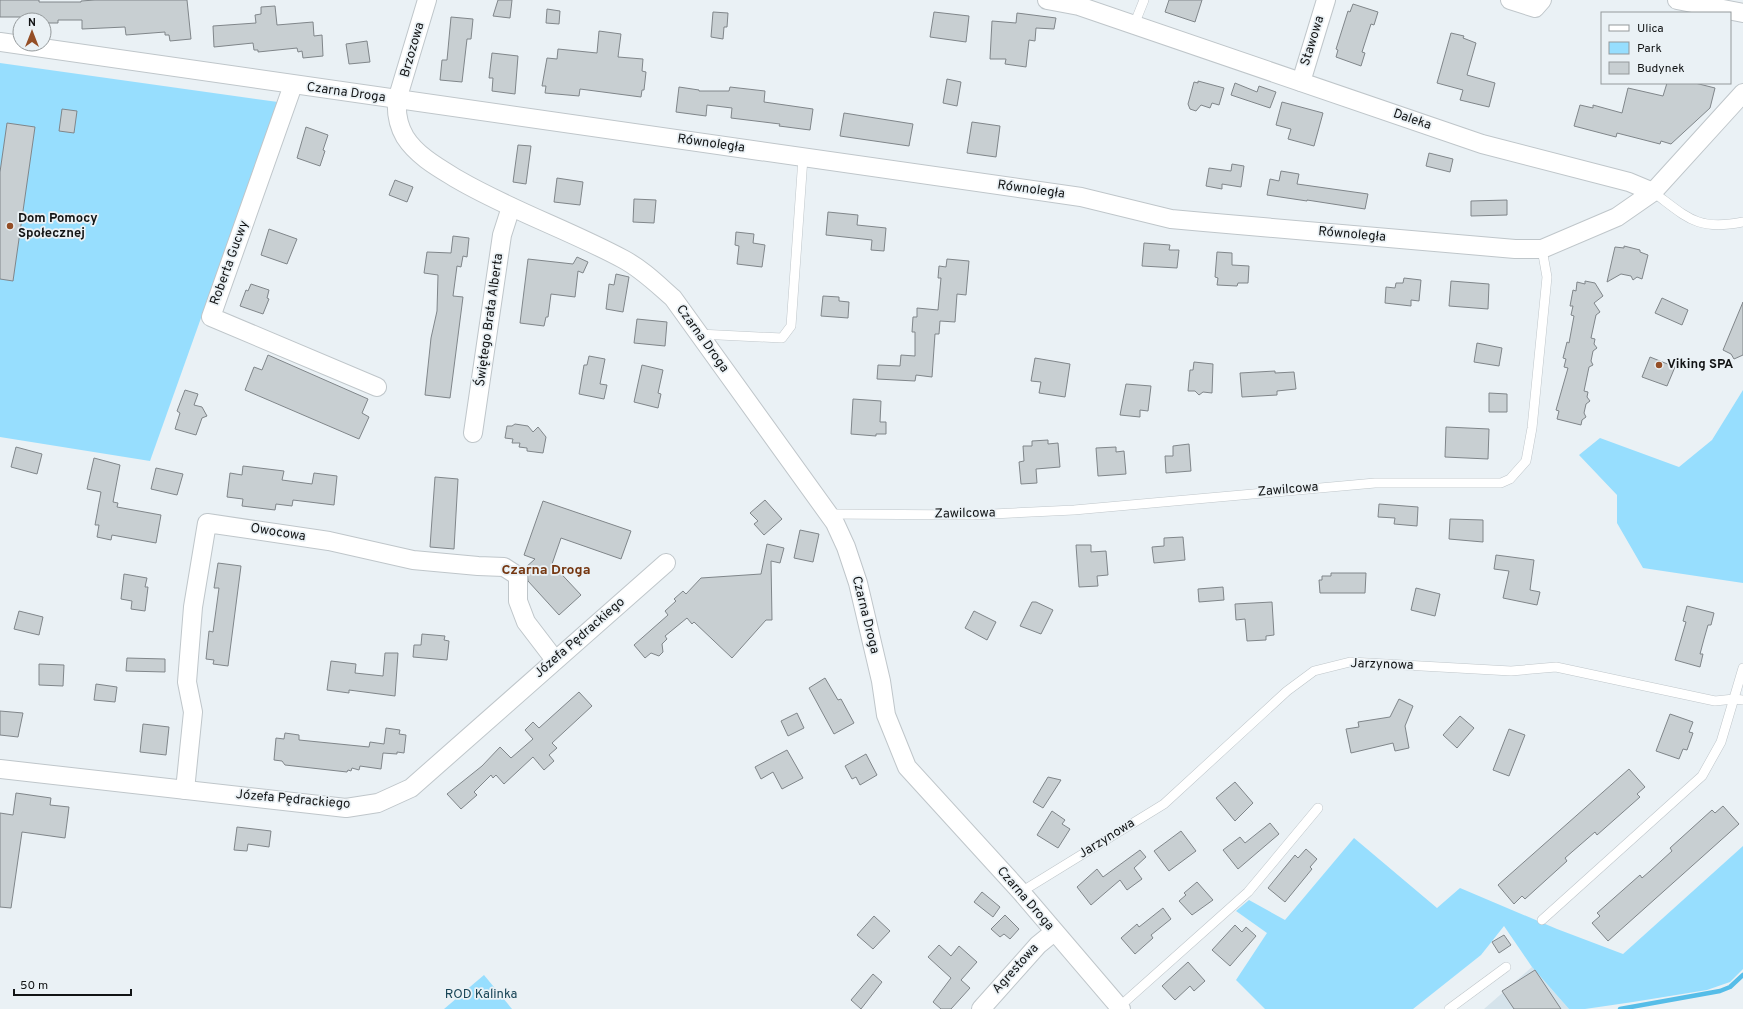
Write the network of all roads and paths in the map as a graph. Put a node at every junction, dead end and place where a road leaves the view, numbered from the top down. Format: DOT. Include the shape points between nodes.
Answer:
graph roads {
  1 [pos="427,0"];
  2 [pos="1047,0"];
  3 [pos="1144,0"];
  4 [pos="1326,0"];
  5 [pos="1510,0"];
  6 [pos="1542,0"];
  7 [pos="1677,0"];
  8 [pos="1743,13"];
  9 [pos="1134,25"];
  10 [pos="0,42"];
  11 [pos="1301,82"];
  12 [pos="293,85"];
  13 [pos="1743,93"];
  14 [pos="397,100"];
  15 [pos="803,158"];
  16 [pos="1653,192"];
  17 [pos="511,207"];
  18 [pos="1743,222"];
  19 [pos="1542,249"];
  20 [pos="699,334"];
  21 [pos="377,388"];
  22 [pos="473,433"];
  23 [pos="829,514"];
  24 [pos="666,563"];
  25 [pos="555,660"];
  26 [pos="1743,668"];
  27 [pos="1739,700"];
  28 [pos="0,769"];
  29 [pos="185,790"];
  30 [pos="1318,808"];
  31 [pos="1021,892"];
  32 [pos="1542,920"];
  33 [pos="1054,932"];
  34 [pos="1506,967"];
  35 [pos="1120,1008"];
  36 [pos="981,1009"];
  37 [pos="1449,1009"];
  1 -- 14 [label="street, Brzozowa"];
  2 -- 9 [label="street, Daleka" via="1079,6"];
  3 -- 9 [label="lane"];
  4 -- 11 [label="street, Stawowa"];
  5 -- 6 [label="street" via="1535,8"];
  7 -- 8 [label="street"];
  9 -- 11 [label="street, Daleka"];
  10 -- 12 [label="street, Czarna Droga"];
  11 -- 16 [label="street, Daleka" via="1482,144 1629,182"];
  12 -- 14 [label="street, Czarna Droga"];
  12 -- 21 [label="street, Roberta Gucwy" via="211,317"];
  13 -- 16 [label="street"];
  14 -- 15 [label="street, Równoległa"];
  14 -- 17 [label="street, Czarna Droga" via="396,116 412,146 433,165"];
  15 -- 19 [label="street, Równoległa" via="1081,197 1171,218 1515,249"];
  15 -- 20 [label="lane" via="791,326 782,338"];
  16 -- 18 [label="lane" via="1689,219 1710,226"];
  16 -- 19 [label="street, Równoległa" via="1617,217"];
  17 -- 20 [label="street, Czarna Droga" via="623,259 641,270 673,298"];
  17 -- 22 [label="street, Świętego Brata Alberta" via="502,235"];
  19 -- 23 [label="lane, Zawilcowa" via="1547,277 1532,428 1526,461 1510,479 1502,483 1375,483 1074,510 972,515"];
  20 -- 23 [label="street, Czarna Droga"];
  23 -- 31 [label="street, Czarna Droga" via="846,547 858,583 881,680 886,715 907,768"];
  24 -- 25 [label="street, Józefa Pędrackiego"];
  25 -- 29 [label="street, Józefa Pędrackiego" via="411,788 378,803 346,808"];
  25 -- 29 [label="street, Owocowa" via="526,622 518,601 518,576 504,566 413,560 330,541 206,522 193,607 186,682 193,712"];
  26 -- 27 [label="lane"];
  27 -- 31 [label="lane, Jarzynowa" via="1715,701 1556,667 1511,671 1350,662 1314,671 1287,692 1164,804"];
  27 -- 32 [label="lane" via="1721,742 1702,776"];
  28 -- 29 [label="street, Józefa Pędrackiego"];
  30 -- 35 [label="lane" via="1248,892"];
  31 -- 33 [label="street, Czarna Droga"];
  33 -- 35 [label="street, Czarna Droga"];
  33 -- 36 [label="street, Agrestowa" via="1038,945"];
  34 -- 37 [label="lane"];
}
